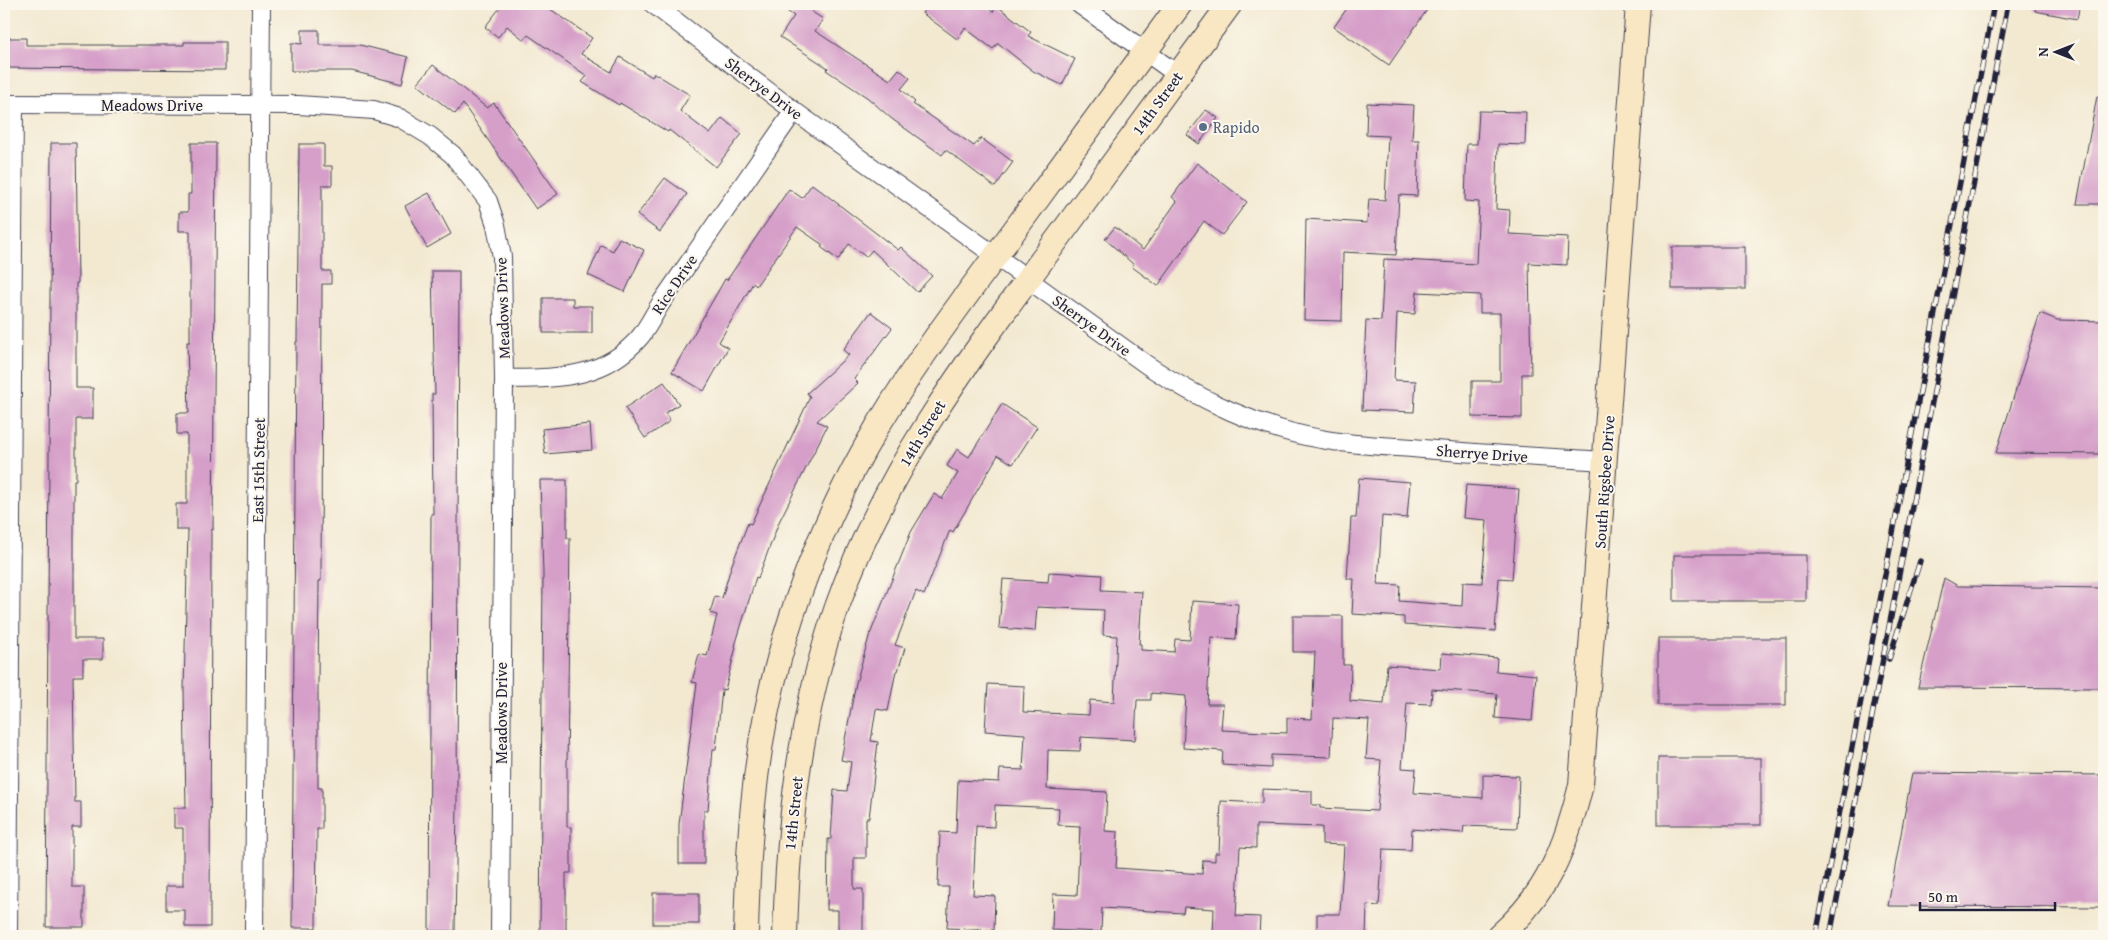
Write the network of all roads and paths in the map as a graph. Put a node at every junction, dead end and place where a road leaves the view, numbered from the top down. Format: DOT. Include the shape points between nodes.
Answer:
graph roads {
  1 [pos="261,4"];
  2 [pos="653,4"];
  3 [pos="1079,4"];
  4 [pos="1180,4"];
  5 [pos="1230,4"];
  6 [pos="1638,4"];
  7 [pos="1145,51"];
  8 [pos="1178,75"];
  9 [pos="9,104"];
  10 [pos="261,105"];
  11 [pos="794,111"];
  12 [pos="996,256"];
  13 [pos="1028,279"];
  14 [pos="504,379"];
  15 [pos="1606,461"];
  16 [pos="8,936"];
  17 [pos="254,936"];
  18 [pos="500,936"];
  19 [pos="746,936"];
  20 [pos="785,936"];
  21 [pos="1499,936"];
  1 -- 10 [label="street, East 15th Street"];
  2 -- 11 [label="street, Sherrye Drive"];
  3 -- 7 [label="street"];
  4 -- 7 [label="main road"];
  5 -- 8 [label="main road, 14th Street"];
  6 -- 15 [label="main road, South Rigsbee Drive"];
  7 -- 8 [label="street"];
  7 -- 12 [label="main road"];
  8 -- 13 [label="main road, 14th Street"];
  9 -- 10 [label="street, Meadows Drive"];
  9 -- 16 [label="street"];
  10 -- 14 [label="street, Meadows Drive" via="374,110 400,118 453,155 488,201 496,225 502,258"];
  10 -- 17 [label="street, East 15th Street"];
  11 -- 12 [label="street, Sherrye Drive"];
  11 -- 14 [label="street, Rice Drive" via="642,335 629,348 596,370 565,378"];
  12 -- 13 [label="street, Sherrye Drive"];
  12 -- 19 [label="main road" via="916,365 877,428 842,492 809,568 779,658 758,754 750,819"];
  13 -- 15 [label="street, Sherrye Drive" via="1178,386 1280,429 1353,444"];
  13 -- 20 [label="main road, 14th Street" via="950,386 915,442 864,542 837,606 815,681 797,770 788,856"];
  14 -- 18 [label="street, Meadows Drive"];
  15 -- 21 [label="main road, South Rigsbee Drive" via="1581,785 1565,844 1552,871 1513,925"];
}
